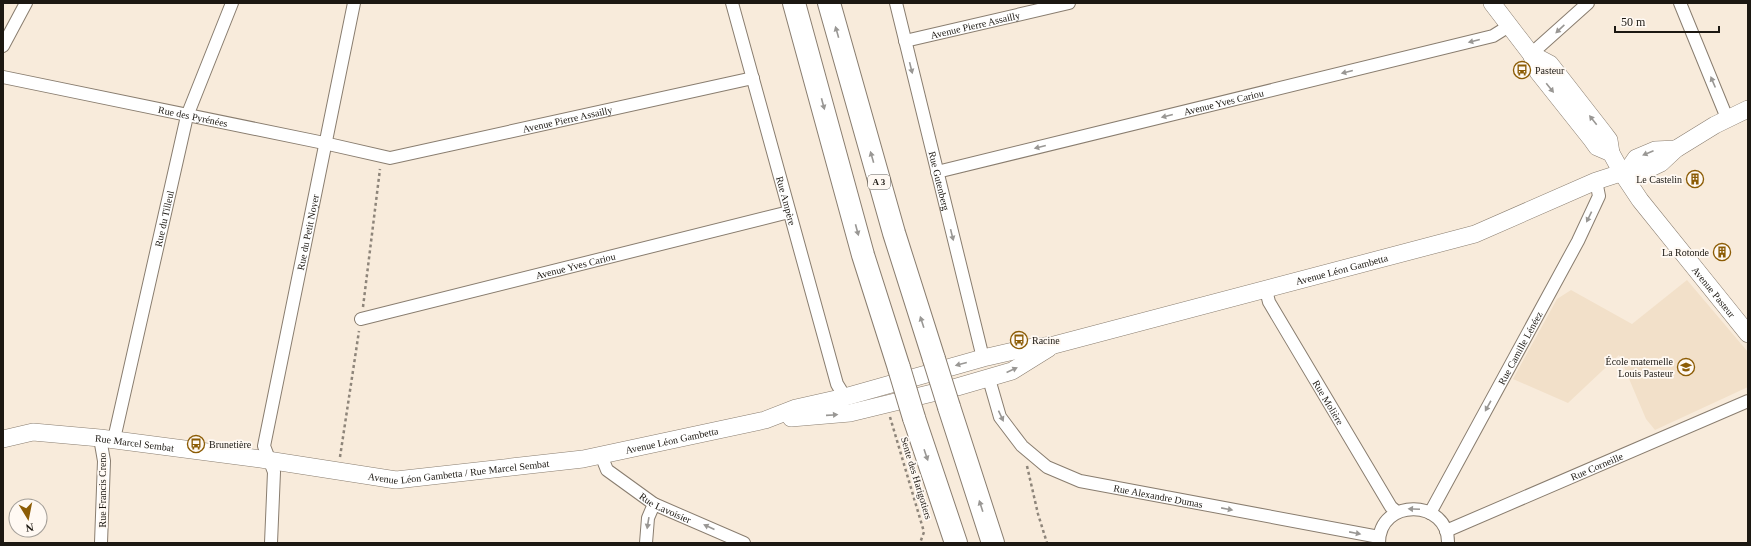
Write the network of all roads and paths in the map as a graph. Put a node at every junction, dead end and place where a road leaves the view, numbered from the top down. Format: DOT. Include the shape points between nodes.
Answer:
graph roads {
  1 [pos="26,3"];
  2 [pos="232,3"];
  3 [pos="354,3"];
  4 [pos="732,3"];
  5 [pos="794,3"];
  6 [pos="829,3"];
  7 [pos="896,3"];
  8 [pos="1069,3"];
  9 [pos="1492,3"];
  10 [pos="1588,3"];
  11 [pos="1680,3"];
  12 [pos="1509,26"];
  13 [pos="905,41"];
  14 [pos="3,46"];
  15 [pos="1531,54"];
  16 [pos="3,78"];
  17 [pos="753,78"];
  18 [pos="1748,109"];
  19 [pos="187,116"];
  20 [pos="1728,118"];
  21 [pos="324,143"];
  22 [pos="382,156"];
  23 [pos="937,172"];
  24 [pos="1624,172"];
  25 [pos="1596,181"];
  26 [pos="789,212"];
  27 [pos="1266,290"];
  28 [pos="361,319"];
  29 [pos="1748,334"];
  30 [pos="1054,345"];
  31 [pos="983,358"];
  32 [pos="989,379"];
  33 [pos="845,397"];
  34 [pos="1748,401"];
  35 [pos="850,413"];
  36 [pos="765,420"];
  37 [pos="894,429"];
  38 [pos="3,439"];
  39 [pos="107,439"];
  40 [pos="1022,446"];
  41 [pos="601,455"];
  42 [pos="270,460"];
  43 [pos="579,460"];
  44 [pos="338,471"];
  45 [pos="654,504"];
  46 [pos="1397,512"];
  47 [pos="1430,513"];
  48 [pos="1446,531"];
  49 [pos="1379,540"];
  50 [pos="101,543"];
  51 [pos="271,543"];
  52 [pos="646,543"];
  53 [pos="744,543"];
  54 [pos="920,543"];
  55 [pos="956,543"];
  56 [pos="992,543"];
  57 [pos="1047,543"];
  58 [pos="1448,543"];
  1 -- 14 [label="street"];
  2 -- 19 [label="street, Rue du Tilleul"];
  3 -- 21 [label="street, Rue du Petit Noyer"];
  4 -- 17 [label="street, Rue Ampère"];
  5 -- 55 [label="highway, one-way, bridge" via="863,255"];
  56 -- 6 [label="highway, A 3, one-way, bridge" via="894,233"];
  7 -- 13 [label="street, Rue Gutenberg"];
  8 -- 13 [label="street, Avenue Pierre Assailly"];
  9 -- 12 [label="street"];
  10 -- 15 [label="street, one-way"];
  20 -- 11 [label="street, one-way"];
  12 -- 15 [label="street"];
  12 -- 23 [label="street, Avenue Yves Cariou, one-way" via="1493,36"];
  13 -- 23 [label="street, Rue Gutenberg, one-way"];
  15 -- 24 [label="street, Avenue Pasteur" via="1538,72 1597,147 1611,153"];
  16 -- 19 [label="street, Rue des Pyrénées"];
  17 -- 22 [label="street, Avenue Pierre Assailly" via="395,158"];
  17 -- 26 [label="street, Rue Ampère"];
  18 -- 20 [label="street"];
  19 -- 21 [label="street, Rue des Pyrénées"];
  19 -- 39 [label="street, Rue du Tilleul"];
  20 -- 24 [label="street" via="1676,149 1655,150 1636,158"];
  21 -- 22 [label="street, Rue des Pyrénées"];
  21 -- 42 [label="street, Rue du Petit Noyer" via="264,446"];
  23 -- 31 [label="street, Rue Gutenberg, one-way"];
  24 -- 25 [label="street, Avenue Léon Gambetta"];
  24 -- 29 [label="street, Avenue Pasteur" via="1640,200"];
  25 -- 27 [label="street, Avenue Léon Gambetta" via="1475,234"];
  25 -- 47 [label="street, Rue Camille Lénéez, one-way" via="1598,196 1578,241"];
  26 -- 28 [label="street, Avenue Yves Cariou"];
  26 -- 33 [label="street, Rue Ampère" via="837,384"];
  27 -- 30 [label="street, Avenue Léon Gambetta"];
  27 -- 46 [label="street, Rue Molière" via="1269,302 1391,507"];
  30 -- 31 [label="street, Avenue Léon Gambetta"];
  32 -- 30 [label="street, Avenue Léon Gambetta, one-way" via="1012,371"];
  31 -- 32 [label="street"];
  31 -- 33 [label="street, Avenue Léon Gambetta, one-way"];
  32 -- 35 [label="street, Avenue Léon Gambetta"];
  32 -- 40 [label="street, Rue Alexandre Dumas, one-way" via="1000,417"];
  33 -- 35 [label="street"];
  33 -- 36 [label="street, Avenue Léon Gambetta" via="796,408"];
  34 -- 48 [label="street, Rue Corneille"];
  36 -- 35 [label="street, Avenue Léon Gambetta, one-way"];
  36 -- 41 [label="street, Avenue Léon Gambetta"];
  37 -- 54 [label="path, Sente des Harigotiers" via="924,532"];
  38 -- 39 [label="street, Rue Marcel Sembat" via="33,432"];
  39 -- 42 [label="street, Rue Marcel Sembat"];
  39 -- 50 [label="street, Rue Francis Creno"];
  40 -- 49 [label="street, Rue Alexandre Dumas, one-way" via="1047,467 1080,481"];
  40 -- 57 [label="path"];
  41 -- 43 [label="street, Avenue Léon Gambetta"];
  41 -- 45 [label="street, Rue Lavoisier" via="607,470"];
  42 -- 44 [label="street, Rue Marcel Sembat"];
  42 -- 51 [label="street, Rue du Petit Noyer" via="274,472"];
  43 -- 44 [label="street, Avenue Léon Gambetta / Rue Marcel Sembat" via="396,480"];
  45 -- 52 [label="street, one-way" via="648,518"];
  53 -- 45 [label="street, Rue Lavoisier, one-way"];
  47 -- 46 [label="street, one-way" via="1413,509"];
  46 -- 49 [label="street" via="1382,527"];
  47 -- 48 [label="street" via="1439,520"];
  48 -- 58 [label="street"];
}
